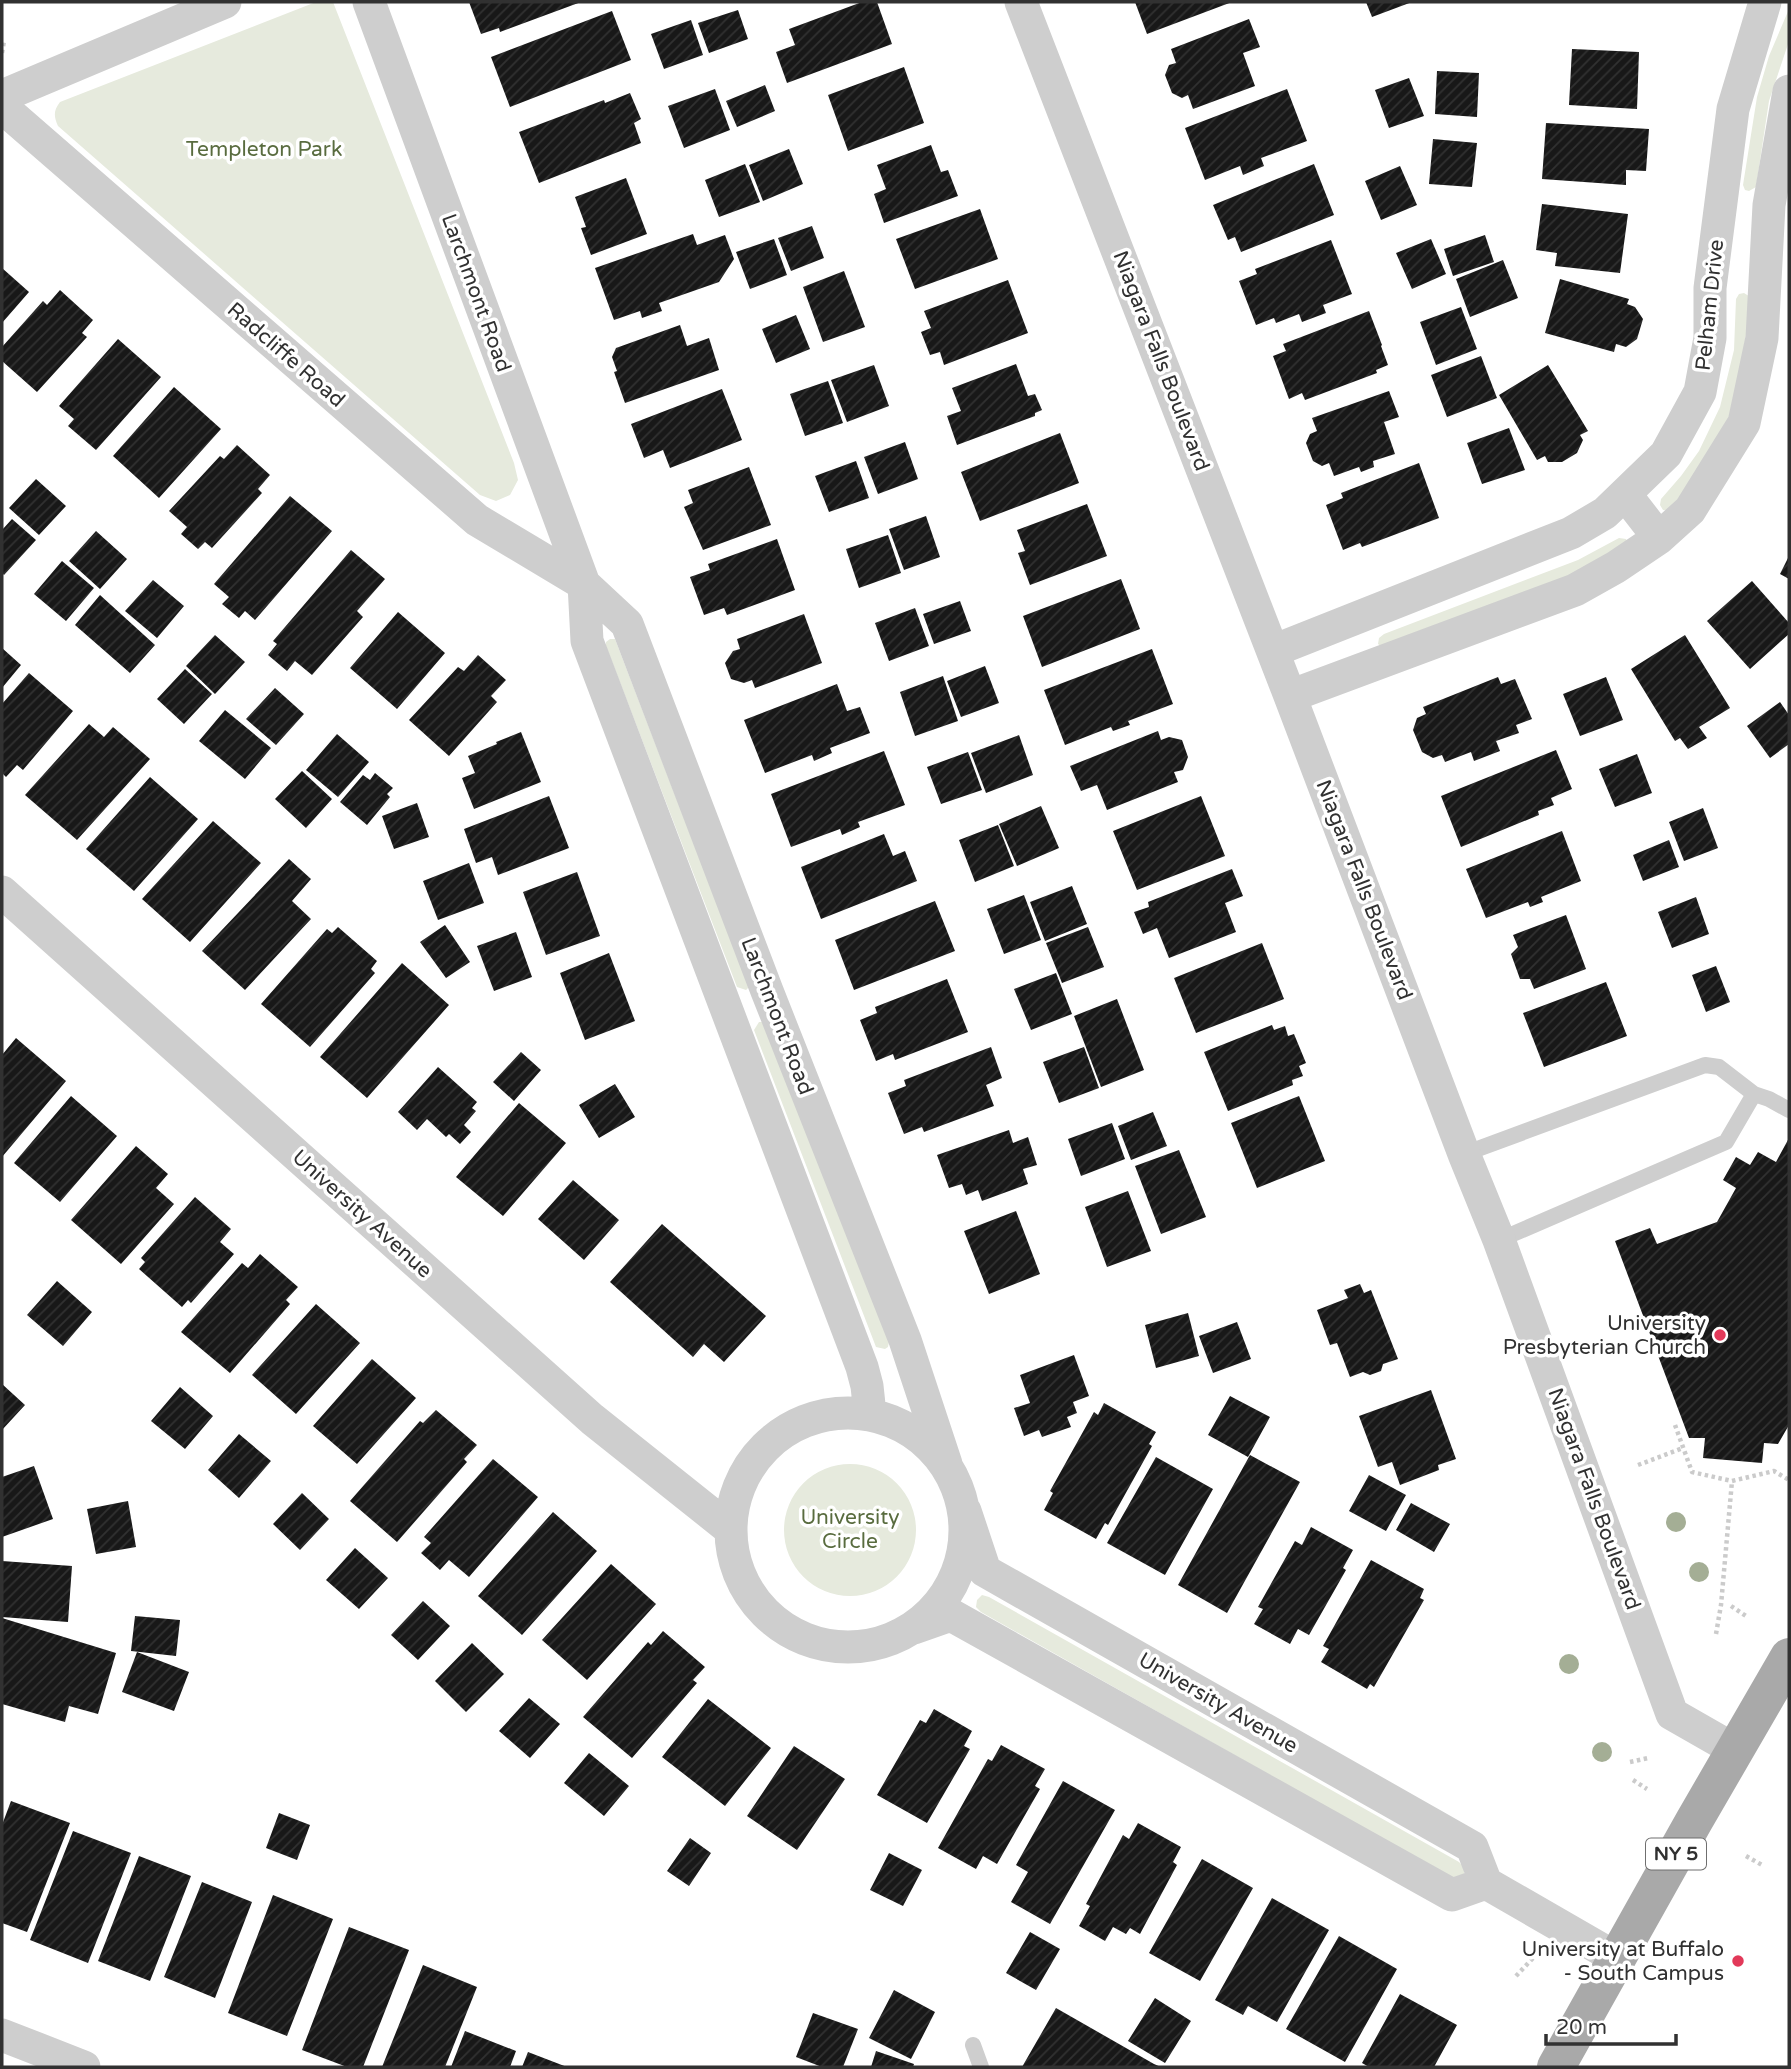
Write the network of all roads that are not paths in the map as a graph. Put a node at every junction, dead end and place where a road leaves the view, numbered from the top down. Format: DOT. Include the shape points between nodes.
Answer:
graph roads {
  1 [pos="225,2"];
  2 [pos="369,2"];
  3 [pos="1021,2"];
  4 [pos="1765,2"];
  5 [pos="1789,91"];
  6 [pos="2,96"];
  7 [pos="2,107"];
  8 [pos="1717,234"];
  9 [pos="1767,240"];
  10 [pos="1625,494"];
  11 [pos="1659,538"];
  12 [pos="583,584"];
  13 [pos="1273,651"];
  14 [pos="1290,696"];
  15 [pos="2,892"];
  16 [pos="767,991"];
  17 [pos="726,1007"];
  18 [pos="1754,1094"];
  19 [pos="1789,1110"];
  20 [pos="1464,1154"];
  21 [pos="1499,1240"];
  22 [pos="870,1414"];
  23 [pos="946,1464"];
  24 [pos="965,1511"];
  25 [pos="730,1529"];
  26 [pos="914,1628"];
  27 [pos="1789,1657"];
  28 [pos="1735,1750"];
  29 [pos="1486,1883"];
  30 [pos="1618,1959"];
  31 [pos="2,2035"];
  32 [pos="972,2045"];
  33 [pos="84,2067"];
  34 [pos="981,2067"];
  35 [pos="1556,2067"];
  1 -- 6 [label="street"];
  2 -- 12 [label="street, Larchmont Road"];
  3 -- 13 [label="street, Niagara Falls Boulevard"];
  4 -- 8 [label="street, Pelham Drive" via="1733,109"];
  5 -- 9 [label="street"];
  7 -- 12 [label="street, Radcliffe Road" via="477,520"];
  8 -- 9 [label="street"];
  8 -- 10 [label="street, Pelham Drive" via="1710,338 1700,392 1666,454"];
  9 -- 11 [label="street" via="1762,338 1744,423 1690,510"];
  10 -- 11 [label="street"];
  10 -- 13 [label="street, Pelham Drive" via="1605,513 1571,533"];
  11 -- 14 [label="street" via="1575,590"];
  12 -- 16 [label="street, Larchmont Road" via="627,624"];
  12 -- 17 [label="street, Larchmont Road" via="587,641"];
  13 -- 14 [label="street, Niagara Falls Boulevard"];
  14 -- 20 [label="street, Niagara Falls Boulevard"];
  15 -- 25 [label="street, University Avenue" via="592,1419"];
  16 -- 17 [label="street"];
  16 -- 23 [label="street, Larchmont Road" via="905,1340"];
  17 -- 22 [label="street, Larchmont Road" via="862,1367"];
  18 -- 19 [label="lane"];
  18 -- 20 [label="lane" via="1719,1067 1705,1065"];
  18 -- 21 [label="lane" via="1726,1142"];
  20 -- 21 [label="street, Niagara Falls Boulevard"];
  21 -- 28 [label="street, Niagara Falls Boulevard" via="1672,1714"];
  22 -- 23 [label="street" via="900,1424 925,1441"];
  22 -- 25 [label="street" via="837,1413 805,1420 776,1436 753,1460 738,1489"];
  23 -- 24 [label="street"];
  24 -- 26 [label="street" via="961,1564 934,1611"];
  24 -- 29 [label="street, University Avenue" via="985,1571 1472,1847"];
  25 -- 26 [label="street" via="733,1556 758,1607 804,1640 831,1647 860,1647 888,1641"];
  26 -- 29 [label="street" via="951,1615 1452,1895"];
  27 -- 28 [label="main road, NY 5"];
  28 -- 30 [label="main road, NY 5"];
  29 -- 30 [label="street"];
  30 -- 35 [label="main road, NY 5"];
  31 -- 33 [label="street"];
  32 -- 34 [label="lane"];
}
